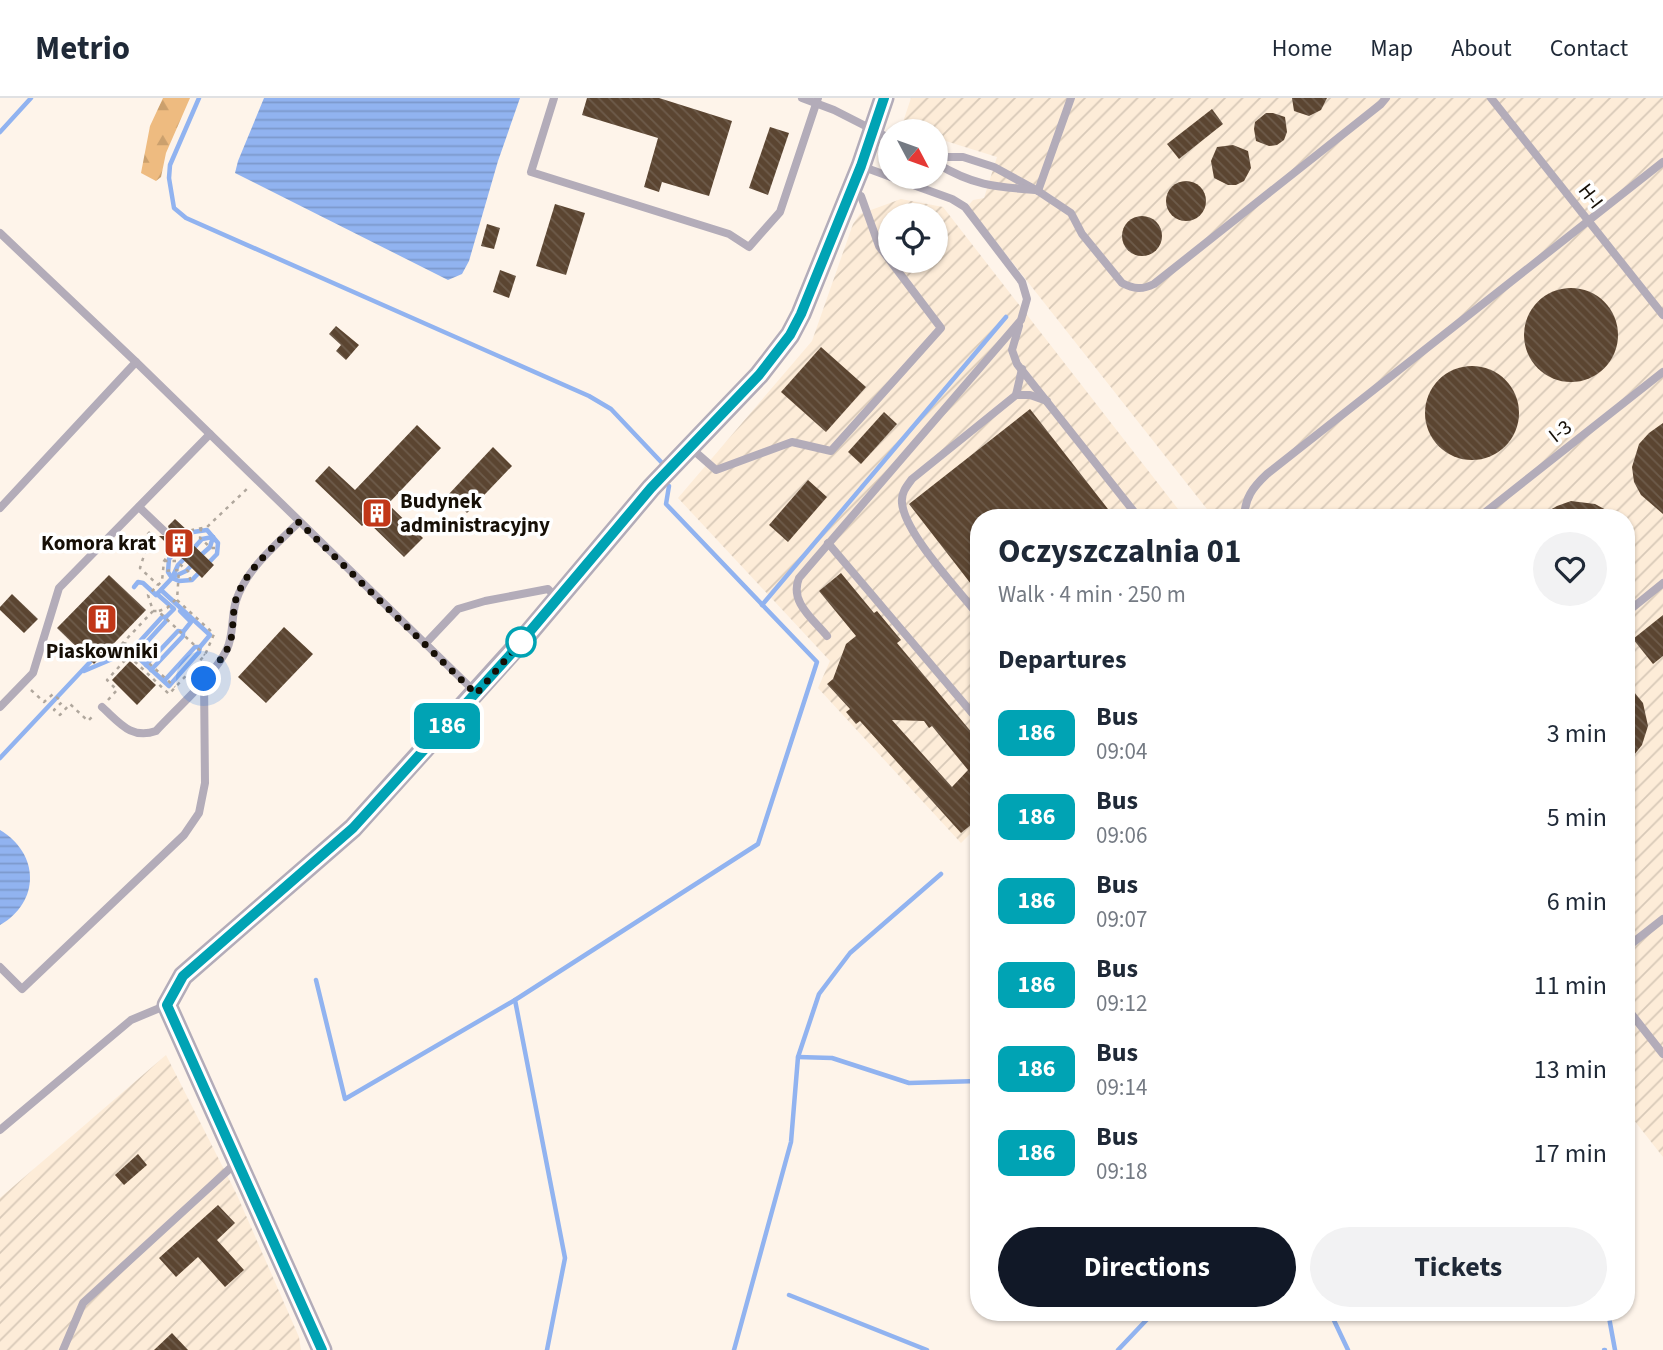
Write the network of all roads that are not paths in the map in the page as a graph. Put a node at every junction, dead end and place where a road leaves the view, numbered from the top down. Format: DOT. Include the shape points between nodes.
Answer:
graph roads {
  1 [pos="554,98"];
  2 [pos="802,98"];
  3 [pos="884,98"];
  4 [pos="1070,98"];
  5 [pos="1386,98"];
  6 [pos="1491,98"];
  7 [pos="817,100"];
  8 [pos="883,119"];
  9 [pos="878,132"];
  10 [pos="878,140"];
  11 [pos="948,157"];
  12 [pos="1663,162"];
  13 [pos="861,166"];
  14 [pos="948,170"];
  15 [pos="878,172"];
  16 [pos="924,189"];
  17 [pos="1038,191"];
  18 [pos="849,193"];
  19 [pos="1588,221"];
  20 [pos="0,233"];
  21 [pos="1663,315"];
  22 [pos="1021,320"];
  23 [pos="136,362"];
  24 [pos="1022,369"];
  25 [pos="1663,372"];
  26 [pos="1016,395"];
  27 [pos="1046,401"];
  28 [pos="209,434"];
  29 [pos="690,447"];
  30 [pos="139,507"];
  31 [pos="0,508"];
  32 [pos="1132,509"];
  33 [pos="1245,509"];
  34 [pos="1489,509"];
  35 [pos="299,522"];
  36 [pos="161,527"];
  37 [pos="828,543"];
  38 [pos="1662,586"];
  39 [pos="558,598"];
  40 [pos="970,605"];
  41 [pos="1635,606"];
  42 [pos="827,636"];
  43 [pos="425,644"];
  44 [pos="204,679"];
  45 [pos="476,694"];
  46 [pos="102,706"];
  47 [pos="0,707"];
  48 [pos="970,711"];
  49 [pos="1663,919"];
  50 [pos="1635,941"];
  51 [pos="0,967"];
  52 [pos="167,1005"];
  53 [pos="1635,1018"];
  54 [pos="1663,1054"];
  55 [pos="0,1130"];
  56 [pos="239,1161"];
  57 [pos="63,1350"];
  58 [pos="322,1350"];
  1 -- 7 [label="lane" via="531,172 729,234 749,247 780,212"];
  2 -- 7 [label="lane"];
  3 -- 8 [label="street"];
  4 -- 17 [label="lane"];
  5 -- 17 [label="lane" via="1145,289 1118,279 1082,234 1072,213"];
  6 -- 19 [label="lane, H-I"];
  7 -- 9 [label="lane"];
  10 -- 13 [label="street"];
  11 -- 17 [label="lane" via="994,167"];
  12 -- 19 [label="lane"];
  13 -- 15 [label="lane"];
  13 -- 18 [label="street"];
  14 -- 17 [label="lane" via="988,186"];
  16 -- 22 [label="lane" via="965,207 1022,282 1027,299"];
  18 -- 29 [label="street" via="790,335 759,375"];
  18 -- 29 [label="lane" via="861,197 878,246 942,328 831,452 792,442 716,470"];
  19 -- 21 [label="lane, H-I"];
  19 -- 33 [label="lane" via="1266,474 1255,485"];
  20 -- 23 [label="lane"];
  22 -- 24 [label="lane" via="1012,350"];
  22 -- 37 [label="lane"];
  23 -- 28 [label="lane"];
  23 -- 31 [label="lane"];
  24 -- 26 [label="lane"];
  24 -- 27 [label="lane"];
  25 -- 34 [label="lane, I-3"];
  26 -- 27 [label="lane"];
  26 -- 40 [label="lane" via="912,479 903,492 911,529"];
  27 -- 32 [label="lane"];
  28 -- 30 [label="lane"];
  28 -- 35 [label="lane"];
  29 -- 39 [label="street"];
  30 -- 36 [label="lane"];
  30 -- 47 [label="lane" via="60,588 33,673"];
  35 -- 43 [label="lane"];
  35 -- 44 [label="lane" via="248,576 233,609 227,649"];
  37 -- 42 [label="lane" via="795,588 798,601"];
  37 -- 48 [label="lane"];
  38 -- 41 [label="lane"];
  39 -- 43 [label="lane" via="548,589 457,609"];
  39 -- 45 [label="street"];
  43 -- 45 [label="lane"];
  44 -- 46 [label="lane" via="156,730 144,735 126,729"];
  44 -- 51 [label="lane" via="205,783 199,813 184,835 22,989"];
  45 -- 52 [label="street" via="353,828 183,976"];
  49 -- 50 [label="lane"];
  52 -- 55 [label="lane" via="131,1020"];
  52 -- 56 [label="street"];
  53 -- 54 [label="lane"];
  56 -- 57 [label="lane" via="83,1303"];
  56 -- 58 [label="street"];
}
